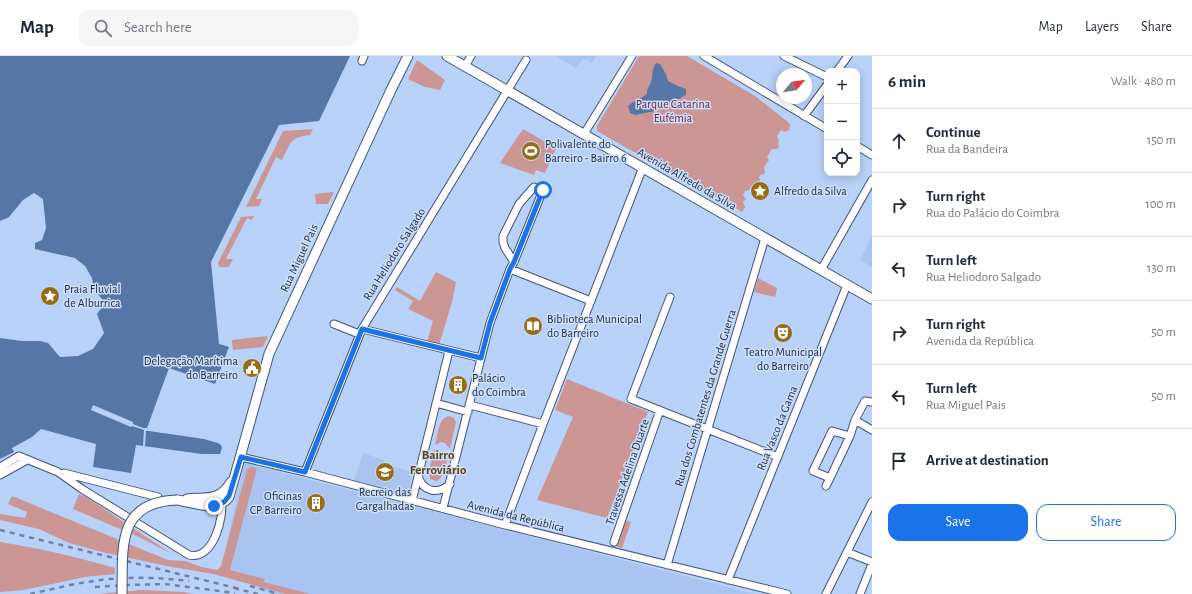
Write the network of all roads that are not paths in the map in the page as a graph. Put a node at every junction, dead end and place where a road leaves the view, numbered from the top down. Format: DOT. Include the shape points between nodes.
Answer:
graph roads {
  1 [pos="408,56"];
  2 [pos="447,56"];
  3 [pos="472,56"];
  4 [pos="632,56"];
  5 [pos="704,56"];
  6 [pos="784,56"];
  7 [pos="848,56"];
  8 [pos="526,60"];
  9 [pos="465,66"];
  10 [pos="839,68"];
  11 [pos="824,76"];
  12 [pos="824,89"];
  13 [pos="507,90"];
  14 [pos="804,116"];
  15 [pos="824,127"];
  16 [pos="584,134"];
  17 [pos="860,148"];
  18 [pos="872,155"];
  19 [pos="642,167"];
  20 [pos="872,180"];
  21 [pos="765,238"];
  22 [pos="514,262"];
  23 [pos="510,269"];
  24 [pos="821,270"];
  25 [pos="847,285"];
  26 [pos="670,297"];
  27 [pos="872,299"];
  28 [pos="591,301"];
  29 [pos="334,324"];
  30 [pos="360,331"];
  31 [pos="449,351"];
  32 [pos="481,358"];
  33 [pos="872,402"];
  34 [pos="436,403"];
  35 [pos="469,408"];
  36 [pos="660,410"];
  37 [pos="855,420"];
  38 [pos="543,424"];
  39 [pos="707,429"];
  40 [pos="872,430"];
  41 [pos="850,436"];
  42 [pos="241,457"];
  43 [pos="778,457"];
  44 [pos="27,460"];
  45 [pos="0,467"];
  46 [pos="58,472"];
  47 [pos="305,472"];
  48 [pos="0,475"];
  49 [pos="418,476"];
  50 [pos="830,478"];
  51 [pos="450,484"];
  52 [pos="826,486"];
  53 [pos="158,497"];
  54 [pos="221,499"];
  55 [pos="412,500"];
  56 [pos="872,502"];
  57 [pos="444,508"];
  58 [pos="505,525"];
  59 [pos="614,542"];
  60 [pos="847,552"];
  61 [pos="872,563"];
  62 [pos="667,565"];
  63 [pos="728,580"];
  64 [pos="122,594"];
  65 [pos="787,594"];
  66 [pos="826,594"];
  67 [pos="860,594"];
  1 -- 42 [label="street, Rua Miguel Pais" via="278,332 259,387"];
  2 -- 9 [label="street, Avenida Alfredo da Silva"];
  3 -- 9 [label="street"];
  4 -- 16 [label="street"];
  5 -- 14 [label="street"];
  6 -- 11 [label="street"];
  7 -- 10 [label="street"];
  8 -- 13 [label="street, Rua Heliodoro Salgado"];
  9 -- 13 [label="street, Avenida Alfredo da Silva"];
  12 -- 14 [label="street"];
  13 -- 16 [label="street, Avenida Alfredo da Silva"];
  13 -- 30 [label="street, Rua Heliodoro Salgado"];
  14 -- 15 [label="street"];
  16 -- 19 [label="street, Avenida Alfredo da Silva"];
  17 -- 18 [label="street"];
  19 -- 21 [label="street, Avenida Alfredo da Silva"];
  19 -- 28 [label="street"];
  20 -- 24 [label="street"];
  21 -- 24 [label="street, Avenida Alfredo da Silva"];
  21 -- 39 [label="street, Rua dos Combatentes da Grande Guerra"];
  22 -- 22 [label="street" via="543,190 534,187 519,204 503,236 505,248"];
  22 -- 23 [label="street"];
  23 -- 28 [label="street"];
  23 -- 32 [label="street" via="490,323"];
  24 -- 25 [label="street, Avenida Alfredo da Silva"];
  25 -- 27 [label="street, Avenida Alfredo da Silva"];
  25 -- 43 [label="street, Rua Vasco da Gama"];
  26 -- 36 [label="street" via="631,399"];
  28 -- 38 [label="street"];
  29 -- 30 [label="street"];
  30 -- 31 [label="street"];
  30 -- 47 [label="street, Rua Heliodoro Salgado"];
  31 -- 32 [label="street"];
  31 -- 34 [label="street"];
  32 -- 35 [label="street"];
  33 -- 37 [label="street" via="865,401"];
  34 -- 35 [label="street"];
  34 -- 49 [label="street"];
  35 -- 38 [label="street"];
  35 -- 51 [label="street"];
  36 -- 39 [label="street"];
  36 -- 59 [label="street, Travessa Adelina Duarte"];
  37 -- 40 [label="street"];
  37 -- 41 [label="street"];
  38 -- 58 [label="street"];
  39 -- 43 [label="street"];
  39 -- 62 [label="street, Rua dos Combatentes da Grande Guerra"];
  41 -- 50 [label="street"];
  41 -- 50 [label="street" via="832,430 813,471"];
  42 -- 47 [label="street, Avenida da República"];
  42 -- 54 [label="street, Rua Miguel Pais" via="229,496"];
  43 -- 63 [label="street, Rua Vasco da Gama"];
  44 -- 45 [label="street" via="19,456"];
  44 -- 46 [label="street"];
  44 -- 48 [label="street"];
  46 -- 53 [label="street"];
  46 -- 54 [label="street" via="194,556 203,553 216,536 222,514"];
  47 -- 55 [label="street, Avenida da República"];
  49 -- 51 [label="street" via="422,485 431,491 442,490"];
  49 -- 55 [label="street"];
  50 -- 52 [label="street"];
  51 -- 57 [label="street"];
  54 -- 64 [label="street, bridge" via="214,506 177,500 164,501 150,504 139,512 124,536"];
  55 -- 57 [label="street, Avenida da República"];
  56 -- 60 [label="street"];
  57 -- 58 [label="street, Avenida da República"];
  58 -- 62 [label="street, Avenida da República"];
  60 -- 61 [label="street"];
  60 -- 66 [label="street"];
  61 -- 67 [label="street"];
  62 -- 63 [label="street, Avenida da República"];
  63 -- 65 [label="street, Avenida da República"];
}
